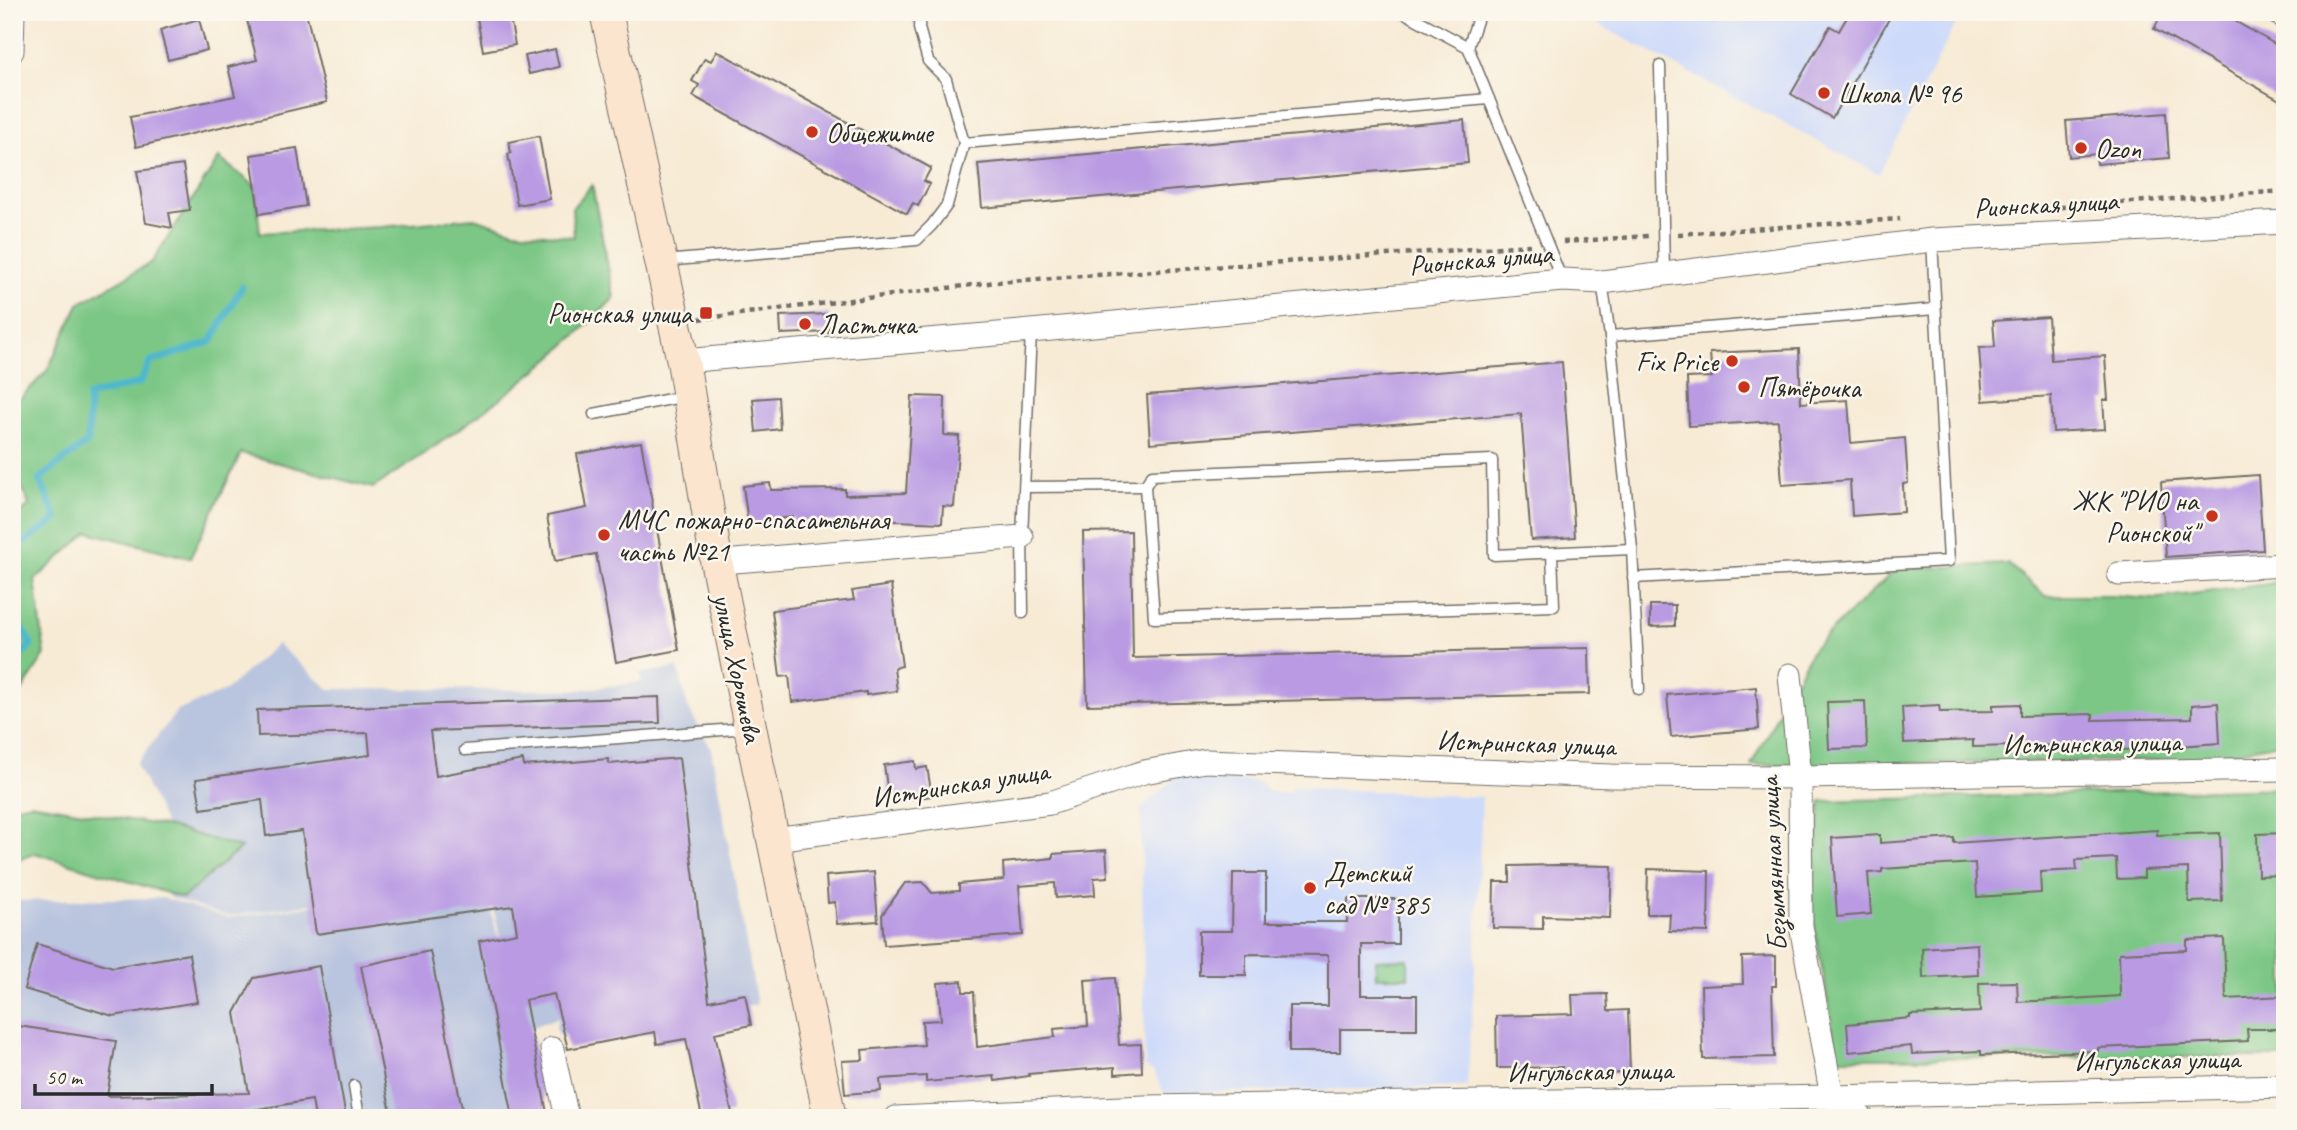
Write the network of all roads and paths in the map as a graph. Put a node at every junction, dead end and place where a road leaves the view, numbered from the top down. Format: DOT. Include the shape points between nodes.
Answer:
graph roads {
  1 [pos="13,12"];
  2 [pos="606,12"];
  3 [pos="920,12"];
  4 [pos="1403,12"];
  5 [pos="1480,12"];
  6 [pos="2262,12"];
  7 [pos="2285,24"];
  8 [pos="1468,47"];
  9 [pos="12,51"];
  10 [pos="1660,66"];
  11 [pos="1489,99"];
  12 [pos="964,143"];
  13 [pos="2285,191"];
  14 [pos="2009,211"];
  15 [pos="1912,218"];
  16 [pos="2285,222"];
  17 [pos="1664,235"];
  18 [pos="1932,240"];
  19 [pos="1547,243"];
  20 [pos="661,261"];
  21 [pos="1664,274"];
  22 [pos="1562,280"];
  23 [pos="1602,282"];
  24 [pos="1935,309"];
  25 [pos="697,319"];
  26 [pos="1031,331"];
  27 [pos="1610,336"];
  28 [pos="683,361"];
  29 [pos="688,396"];
  30 [pos="594,414"];
  31 [pos="1144,486"];
  32 [pos="1025,487"];
  33 [pos="1022,537"];
  34 [pos="1632,549"];
  35 [pos="1552,553"];
  36 [pos="717,565"];
  37 [pos="2285,565"];
  38 [pos="2119,574"];
  39 [pos="1633,578"];
  40 [pos="1023,613"];
  41 [pos="1790,675"];
  42 [pos="1639,689"];
  43 [pos="751,728"];
  44 [pos="465,750"];
  45 [pos="2285,769"];
  46 [pos="1800,777"];
  47 [pos="774,839"];
  48 [pos="552,1049"];
  49 [pos="354,1086"];
  50 [pos="2285,1086"];
  51 [pos="1832,1097"];
  52 [pos="831,1116"];
  53 [pos="359,1118"];
  54 [pos="567,1118"];
  55 [pos="896,1118"];
  56 [pos="1861,1118"];
  1 -- 9 [label="street"];
  2 -- 20 [label="main road, улица Хорошева"];
  3 -- 12 [label="lane" via="919,28 928,61 946,79"];
  4 -- 8 [label="lane"];
  5 -- 8 [label="lane"];
  6 -- 7 [label="lane"];
  8 -- 11 [label="lane"];
  10 -- 17 [label="lane"];
  11 -- 12 [label="lane"];
  11 -- 19 [label="lane"];
  12 -- 20 [label="lane" via="947,205 917,240"];
  13 -- 14 [label="path"];
  15 -- 17 [label="path"];
  16 -- 18 [label="street, Рионская улица"];
  17 -- 19 [label="path"];
  17 -- 21 [label="lane"];
  18 -- 21 [label="street, Рионская улица"];
  18 -- 24 [label="lane"];
  19 -- 22 [label="lane"];
  19 -- 25 [label="path" via="996,282"];
  20 -- 28 [label="main road, улица Хорошева"];
  21 -- 23 [label="street, Рионская улица"];
  22 -- 23 [label="street, Рионская улица"];
  22 -- 26 [label="street, Рионская улица"];
  23 -- 27 [label="lane"];
  24 -- 27 [label="lane"];
  24 -- 39 [label="lane" via="1949,561"];
  26 -- 28 [label="street, Рионская улица"];
  26 -- 32 [label="lane"];
  27 -- 34 [label="lane"];
  28 -- 29 [label="main road, улица Хорошева"];
  29 -- 30 [label="lane"];
  29 -- 36 [label="main road, улица Хорошева"];
  31 -- 32 [label="lane"];
  31 -- 35 [label="lane" via="1152,475 1492,460 1494,555"];
  31 -- 35 [label="lane" via="1154,618 1554,606"];
  32 -- 33 [label="lane"];
  33 -- 36 [label="street"];
  33 -- 40 [label="lane"];
  34 -- 35 [label="lane"];
  34 -- 39 [label="lane"];
  36 -- 43 [label="main road, улица Хорошева"];
  37 -- 38 [label="street"];
  39 -- 42 [label="lane"];
  41 -- 46 [label="street, Безымянная улица"];
  43 -- 44 [label="lane"];
  43 -- 47 [label="main road, улица Хорошева"];
  45 -- 46 [label="street, Истринская улица"];
  46 -- 47 [label="street, Истринская улица" via="1612,776 1205,761 1144,772 1050,803"];
  46 -- 51 [label="street, Безымянная улица" via="1801,926"];
  47 -- 52 [label="main road, улица Хорошева"];
  48 -- 54 [label="street"];
  49 -- 53 [label="lane"];
  50 -- 51 [label="street, Ингульская улица"];
  51 -- 55 [label="street, Ингульская улица" via="1145,1107"];
  51 -- 56 [label="street"];
}
